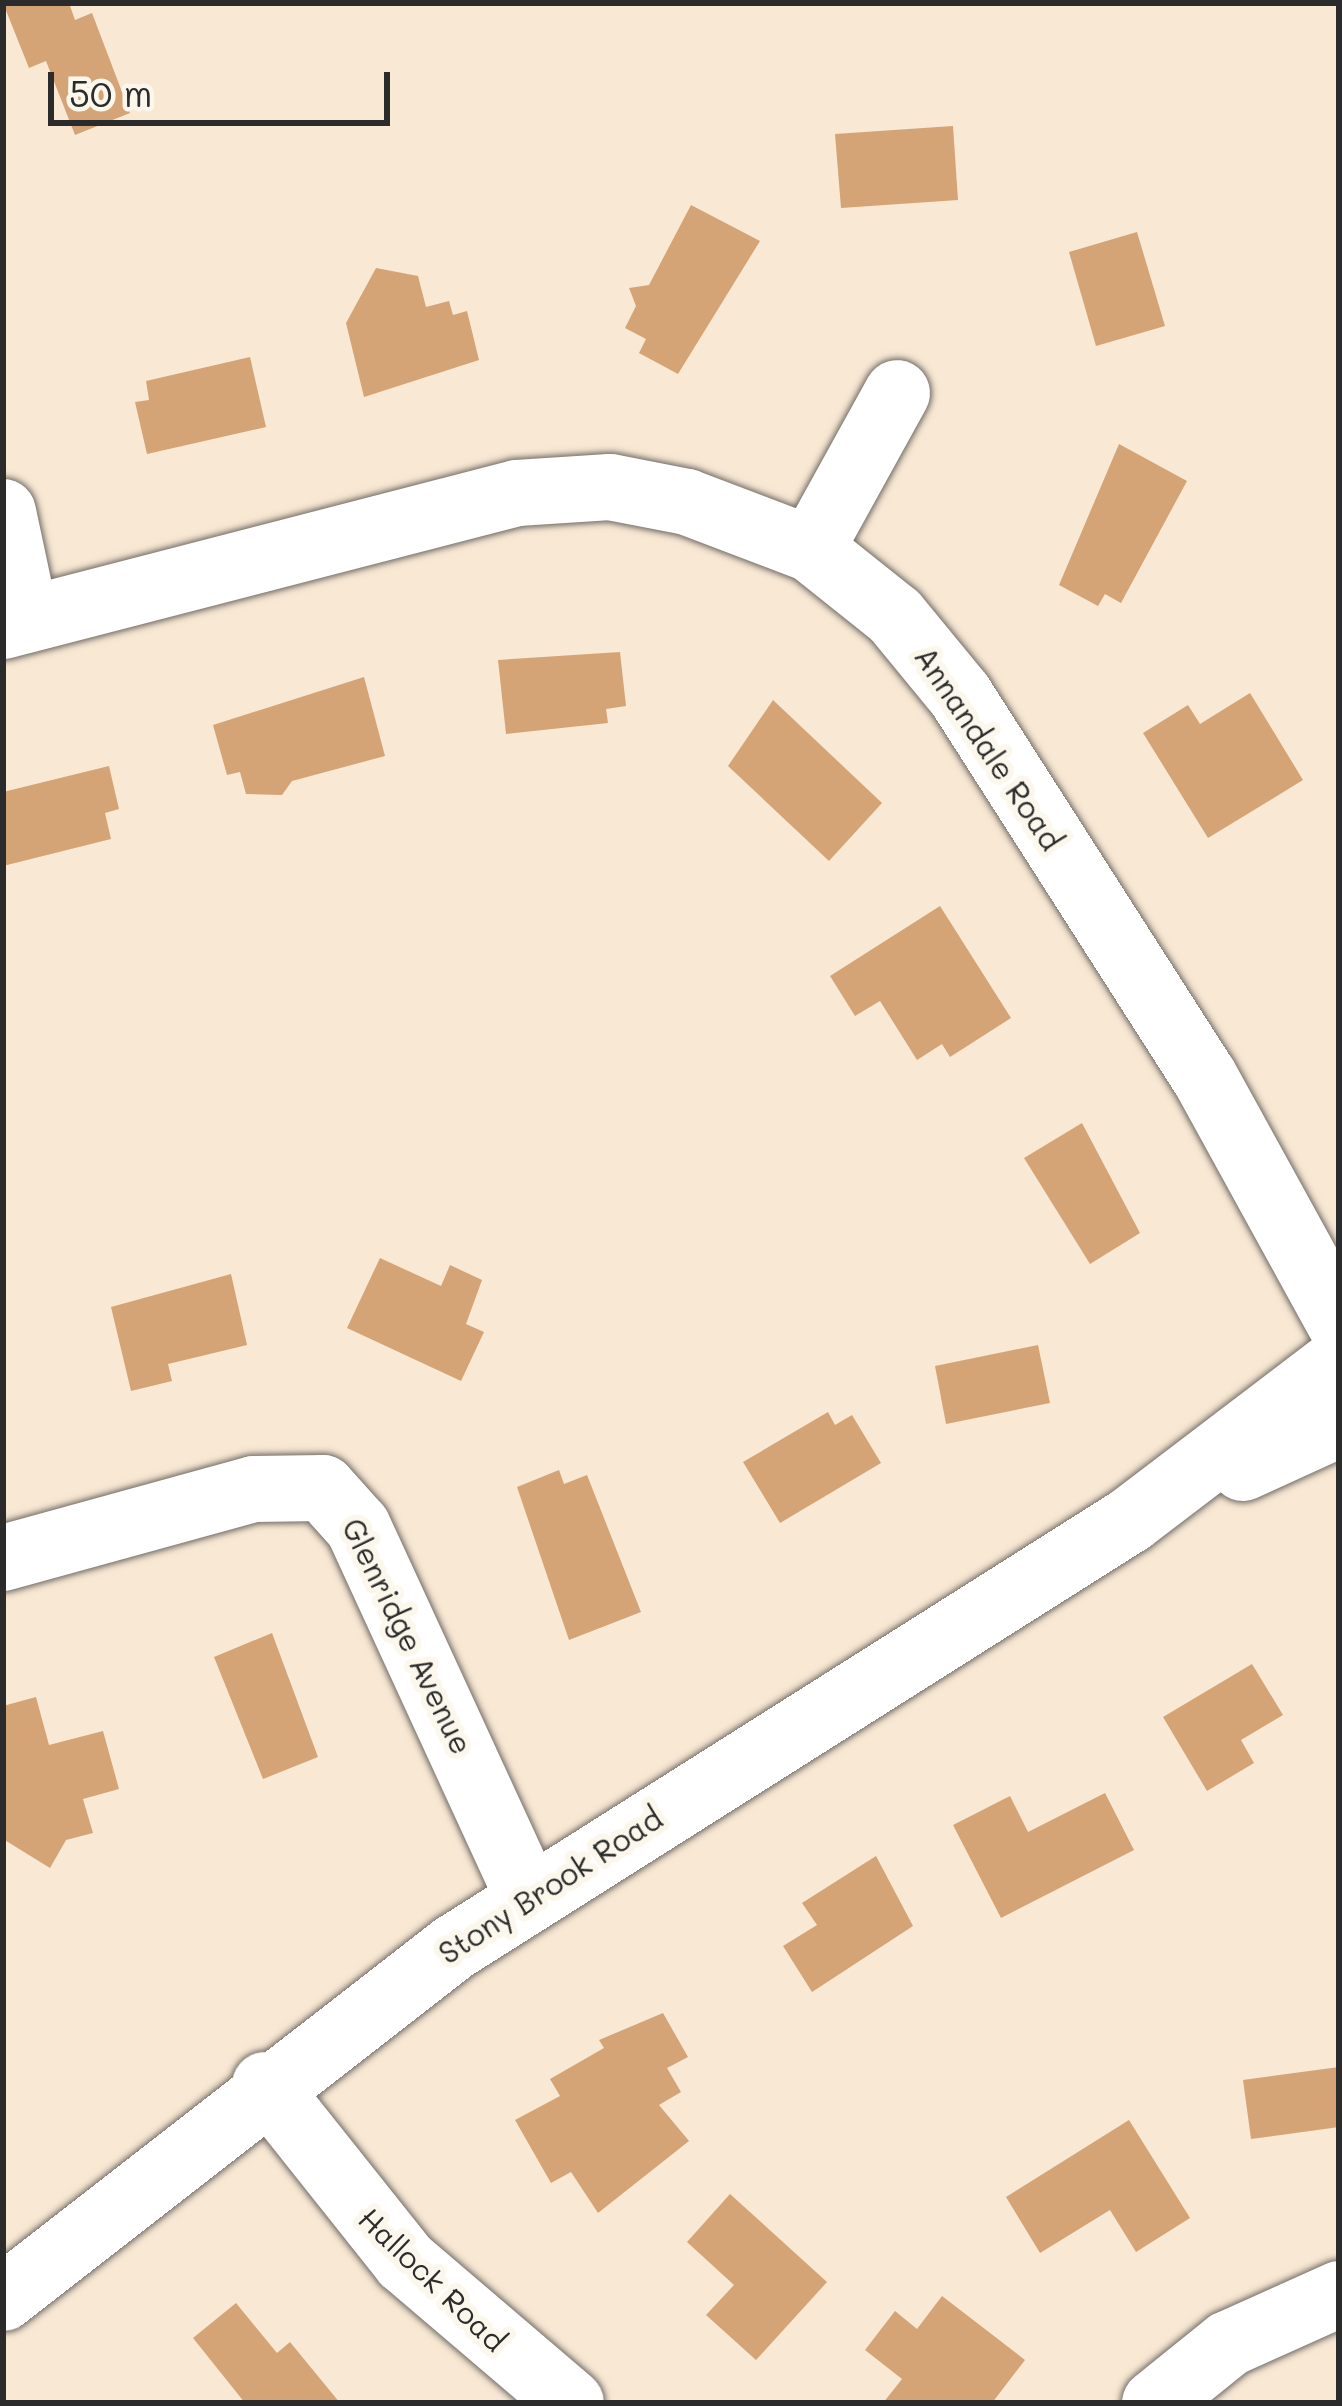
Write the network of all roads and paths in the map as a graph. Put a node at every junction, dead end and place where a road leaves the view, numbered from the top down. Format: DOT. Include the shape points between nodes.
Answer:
graph roads {
  1 [pos="897,394"];
  2 [pos="3,512"];
  3 [pos="812,549"];
  4 [pos="14,623"];
  5 [pos="1339,1322"];
  6 [pos="1339,1361"];
  7 [pos="1339,1424"];
  8 [pos="1130,1520"];
  9 [pos="3,1558"];
  10 [pos="528,1897"];
  11 [pos="265,2085"];
  12 [pos="1339,2294"];
  13 [pos="3,2298"];
  14 [pos="571,2403"];
  15 [pos="1155,2403"];
  1 -- 3 [label="street"];
  2 -- 4 [label="street"];
  3 -- 4 [label="street, Annandale Road" via="668,498 610,488 517,494"];
  3 -- 5 [label="street, Annandale Road" via="895,616 960,695 1204,1076"];
  6 -- 8 [label="street, Stony Brook Road"];
  7 -- 8 [label="street, Stony Brook Road"];
  8 -- 10 [label="street, Stony Brook Road"];
  9 -- 10 [label="street, Glenridge Avenue" via="254,1489 322,1488 358,1527"];
  10 -- 11 [label="street, Stony Brook Road"];
  11 -- 13 [label="street, Stony Brook Road"];
  11 -- 14 [label="street, Hallock Road" via="405,2261"];
  12 -- 15 [label="street" via="1228,2344"];
}
